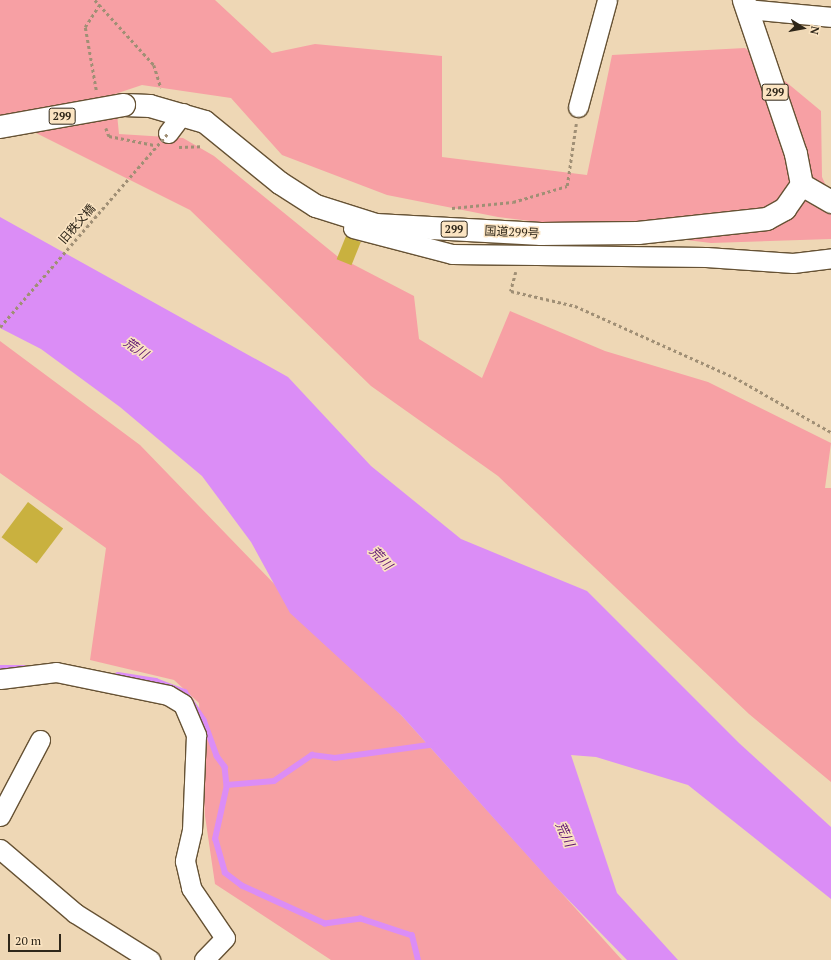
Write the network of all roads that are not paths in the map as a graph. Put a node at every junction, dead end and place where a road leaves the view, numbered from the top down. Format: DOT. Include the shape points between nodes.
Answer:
graph roads {
  1 [pos="607,0"];
  2 [pos="746,4"];
  3 [pos="831,17"];
  4 [pos="578,107"];
  5 [pos="176,111"];
  6 [pos="0,127"];
  7 [pos="168,133"];
  8 [pos="802,184"];
  9 [pos="831,202"];
  10 [pos="316,206"];
  11 [pos="831,258"];
  12 [pos="0,679"];
  13 [pos="40,740"];
  14 [pos="0,816"];
  15 [pos="0,849"];
  16 [pos="150,960"];
  17 [pos="204,960"];
  1 -- 4 [label="street"];
  2 -- 3 [label="street"];
  2 -- 8 [label="main road, 299" via="796,154"];
  5 -- 6 [label="main road, 国道299号 / 299, bridge" via="124,105"];
  5 -- 7 [label="street"];
  5 -- 10 [label="main road, 国道299号 / 299" via="204,122 280,183"];
  8 -- 9 [label="main road"];
  8 -- 10 [label="main road, 国道299号 / 299" via="785,210 767,219 638,233 541,234 376,225"];
  10 -- 11 [label="street" via="356,230 452,254 706,258 793,263"];
  12 -- 17 [label="street" via="56,672 168,695 183,704 196,735 192,830 185,861 191,888 225,938"];
  13 -- 14 [label="street"];
  15 -- 16 [label="street" via="75,913"];
}
